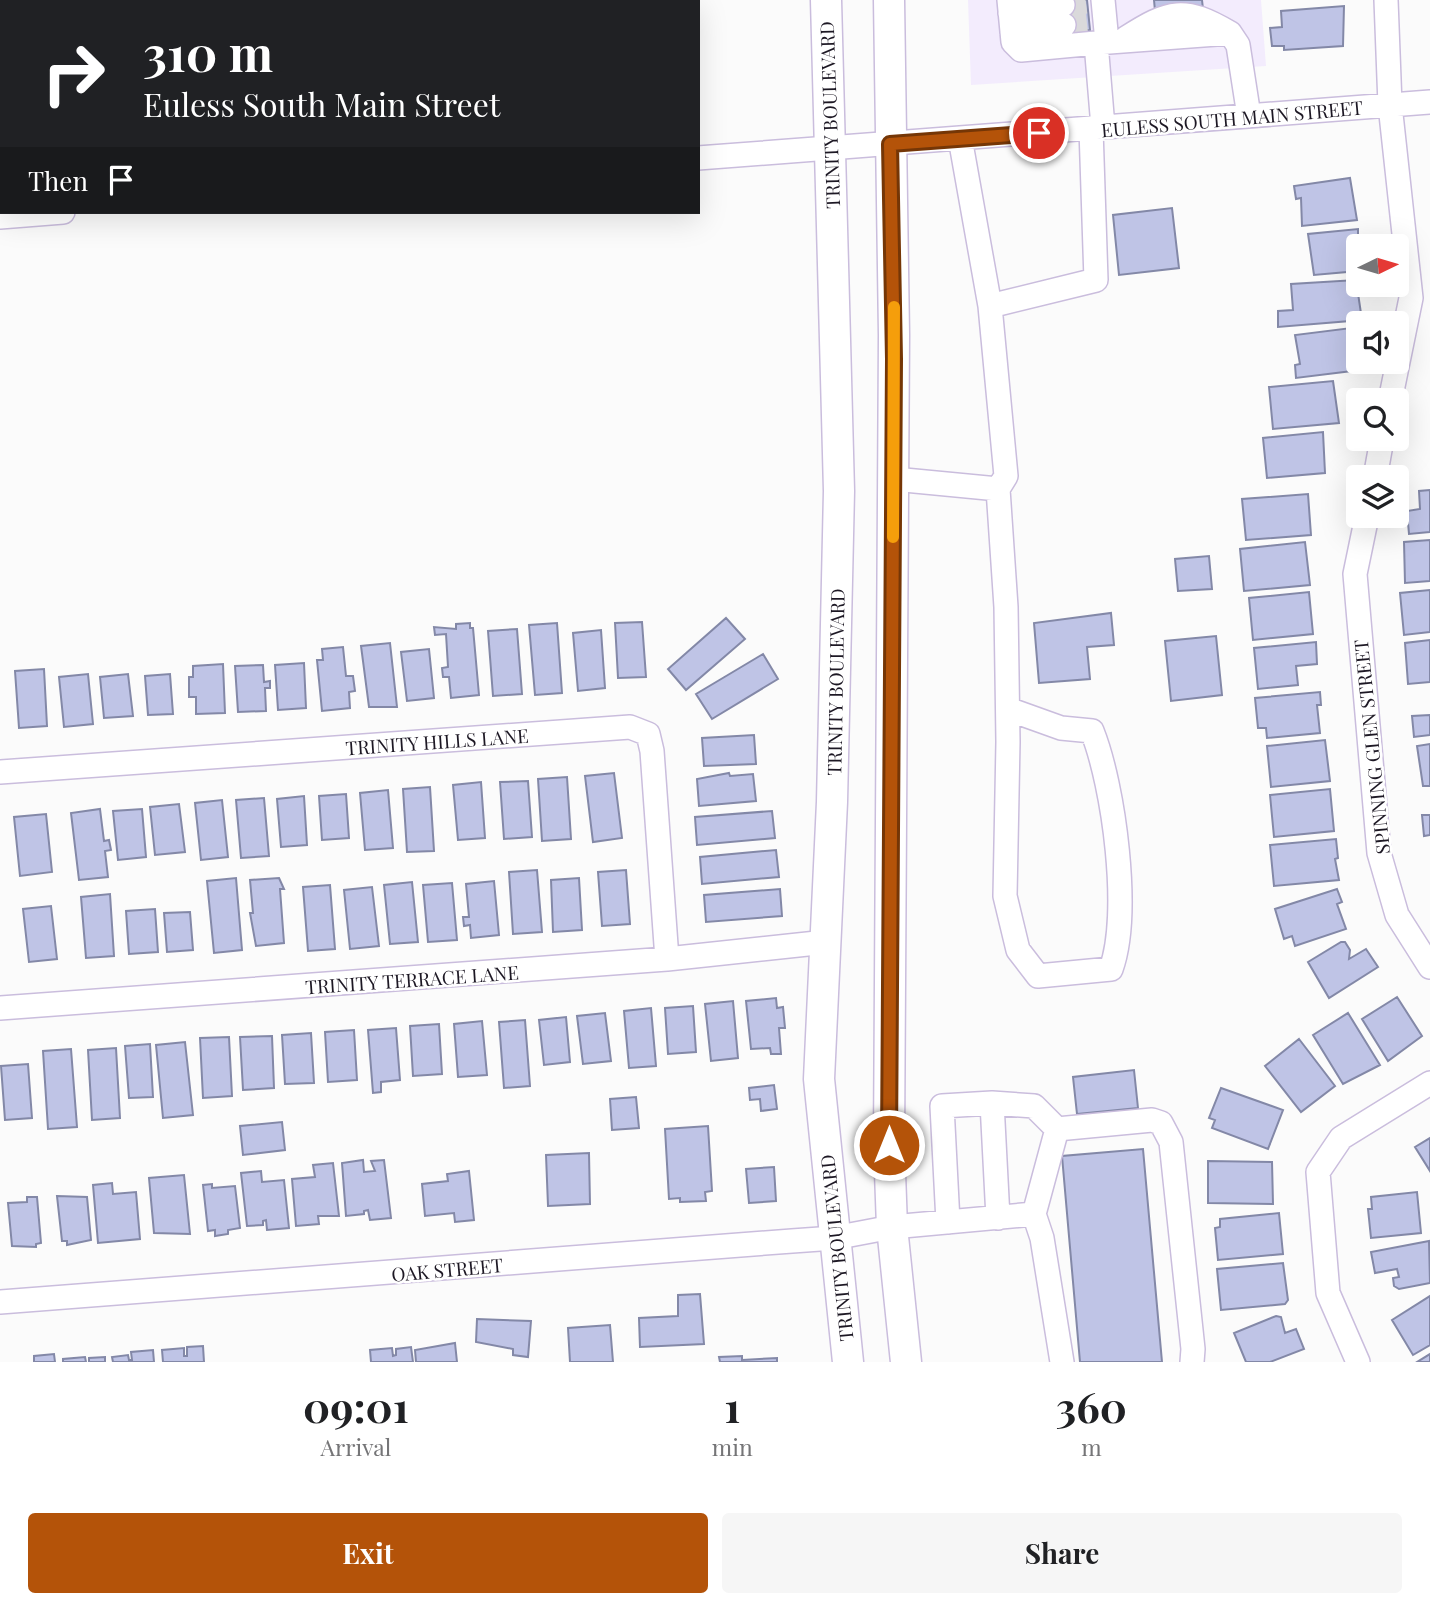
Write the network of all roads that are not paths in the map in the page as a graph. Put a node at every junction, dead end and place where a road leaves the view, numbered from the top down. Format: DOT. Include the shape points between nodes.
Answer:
graph roads {
  1 [pos="826,0"];
  2 [pos="888,0"];
  3 [pos="1386,0"];
  4 [pos="1010,15"];
  5 [pos="1063,15"];
  6 [pos="1101,21"];
  7 [pos="1430,102"];
  8 [pos="1391,105"];
  9 [pos="1249,116"];
  10 [pos="1097,128"];
  11 [pos="960,138"];
  12 [pos="890,144"];
  13 [pos="831,147"];
  14 [pos="700,158"];
  15 [pos="38,214"];
  16 [pos="0,217"];
  17 [pos="990,306"];
  18 [pos="1393,388"];
  19 [pos="894,479"];
  20 [pos="998,489"];
  21 [pos="1365,528"];
  22 [pos="1008,709"];
  23 [pos="0,772"];
  24 [pos="826,942"];
  25 [pos="667,959"];
  26 [pos="1430,967"];
  27 [pos="0,1008"];
  28 [pos="1430,1083"];
  29 [pos="992,1103"];
  30 [pos="1057,1129"];
  31 [pos="1034,1214"];
  32 [pos="998,1218"];
  33 [pos="948,1222"];
  34 [pos="892,1227"];
  35 [pos="834,1238"];
  36 [pos="0,1302"];
  37 [pos="848,1362"];
  38 [pos="906,1362"];
  39 [pos="1062,1362"];
  40 [pos="1192,1362"];
  41 [pos="1358,1362"];
  1 -- 13 [label="main road, TRINITY BOULEVARD"];
  2 -- 12 [label="main road"];
  3 -- 8 [label="street"];
  4 -- 5 [label="street"];
  4 -- 6 [label="street" via="1013,42 1021,50"];
  6 -- 9 [label="street" via="1230,33 1238,45"];
  6 -- 10 [label="street"];
  7 -- 8 [label="street, EULESS SOUTH MAIN STREET"];
  8 -- 9 [label="street, EULESS SOUTH MAIN STREET"];
  8 -- 18 [label="street" via="1411,298"];
  9 -- 10 [label="street, EULESS SOUTH MAIN STREET"];
  10 -- 11 [label="street, EULESS SOUTH MAIN STREET"];
  10 -- 17 [label="street" via="1096,280"];
  11 -- 12 [label="street, EULESS SOUTH MAIN STREET"];
  11 -- 17 [label="street"];
  12 -- 13 [label="street, EULESS SOUTH MAIN STREET"];
  12 -- 19 [label="main road"];
  13 -- 14 [label="street, EULESS SOUTH MAIN STREET"];
  13 -- 24 [label="main road, TRINITY BOULEVARD" via="839,491"];
  15 -- 16 [label="street"];
  17 -- 20 [label="street" via="1006,476"];
  19 -- 20 [label="street"];
  19 -- 34 [label="main road"];
  20 -- 22 [label="street"];
  21 -- 26 [label="street, SPINNING GLEN STREET" via="1355,574 1379,853 1397,915"];
  22 -- 22 [label="street" via="1005,896 1017,950 1038,976 1111,969 1118,950 1118,850 1103,757 1093,731 1061,728"];
  23 -- 25 [label="street, TRINITY HILLS LANE" via="630,727 648,734 652,751"];
  24 -- 25 [label="street, TRINITY TERRACE LANE"];
  24 -- 35 [label="main road, TRINITY BOULEVARD" via="819,1079"];
  25 -- 27 [label="street, TRINITY TERRACE LANE"];
  28 -- 41 [label="street" via="1340,1138 1318,1172 1328,1293"];
  29 -- 30 [label="street" via="1034,1106"];
  29 -- 32 [label="street"];
  29 -- 33 [label="street" via="942,1106"];
  30 -- 31 [label="street"];
  30 -- 40 [label="street" via="1152,1120 1161,1123 1171,1142"];
  31 -- 32 [label="street, OAK STREET"];
  31 -- 39 [label="street"];
  32 -- 33 [label="street, OAK STREET"];
  33 -- 34 [label="street, OAK STREET"];
  34 -- 35 [label="street, OAK STREET"];
  34 -- 38 [label="main road"];
  35 -- 36 [label="street, OAK STREET"];
  35 -- 37 [label="main road, TRINITY BOULEVARD"];
}
